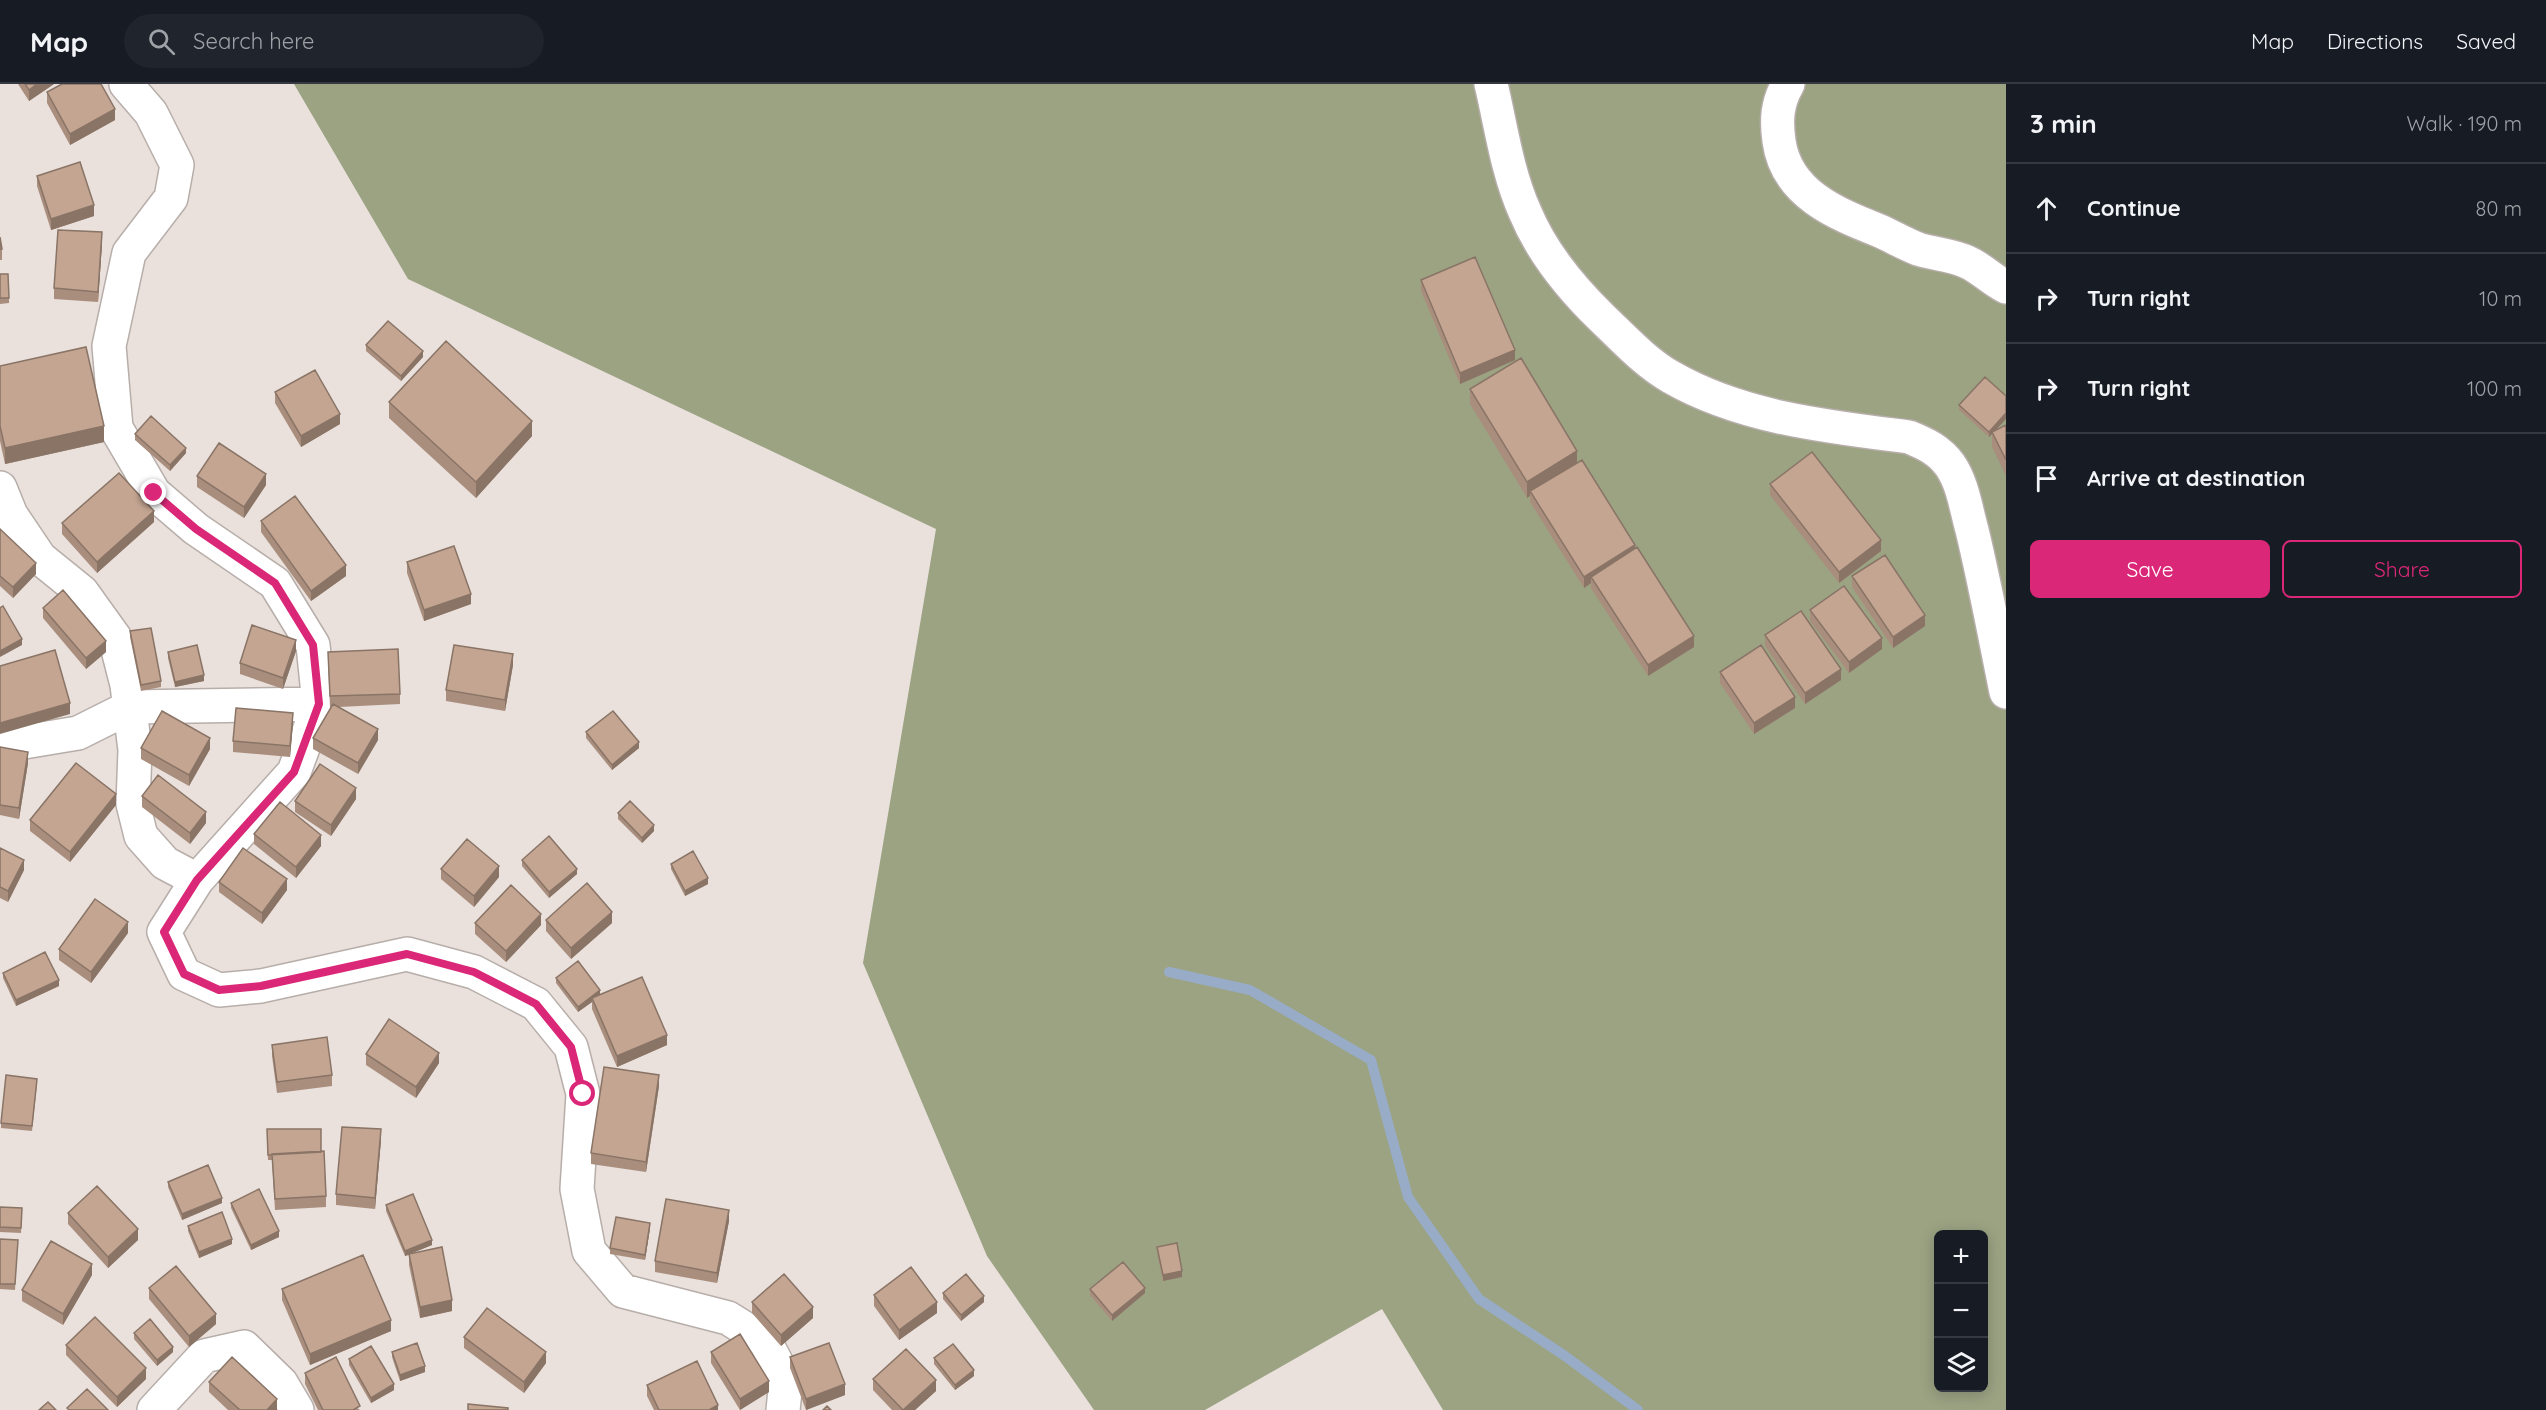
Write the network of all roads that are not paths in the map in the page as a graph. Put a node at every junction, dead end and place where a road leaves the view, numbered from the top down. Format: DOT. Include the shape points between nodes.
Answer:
graph roads {
  1 [pos="126,84"];
  2 [pos="1491,84"];
  3 [pos="1788,84"];
  4 [pos="2006,287"];
  5 [pos="0,488"];
  6 [pos="2006,692"];
  7 [pos="319,704"];
  8 [pos="129,707"];
  9 [pos="0,746"];
  10 [pos="197,880"];
  11 [pos="154,1410"];
  12 [pos="297,1410"];
  13 [pos="783,1410"];
  1 -- 7 [label="street" via="151,113 177,165 171,198 129,253 109,346 116,428 154,493 196,529 275,583 313,645"];
  2 -- 6 [label="street" via="1512,176 1536,236 1576,292 1634,349 1670,377 1729,402 1776,416 1909,437 1927,444 1952,468 1962,490 1979,559"];
  3 -- 4 [label="street" via="1780,98 1776,123 1789,172 1803,189 1825,207 1917,249 1967,262"];
  5 -- 8 [label="street" via="11,515 40,558 82,592 116,638"];
  7 -- 8 [label="street"];
  7 -- 10 [label="street" via="294,772"];
  8 -- 9 [label="street" via="78,733"];
  8 -- 10 [label="street" via="135,750 133,804 141,836 165,863"];
  10 -- 13 [label="street" via="164,932 184,974 219,990 261,986 407,954 474,972 536,1004 571,1047 583,1094 577,1189 589,1251 623,1291 729,1318 765,1341 786,1380"];
  11 -- 12 [label="street" via="204,1356 244,1347 282,1383"];
}
